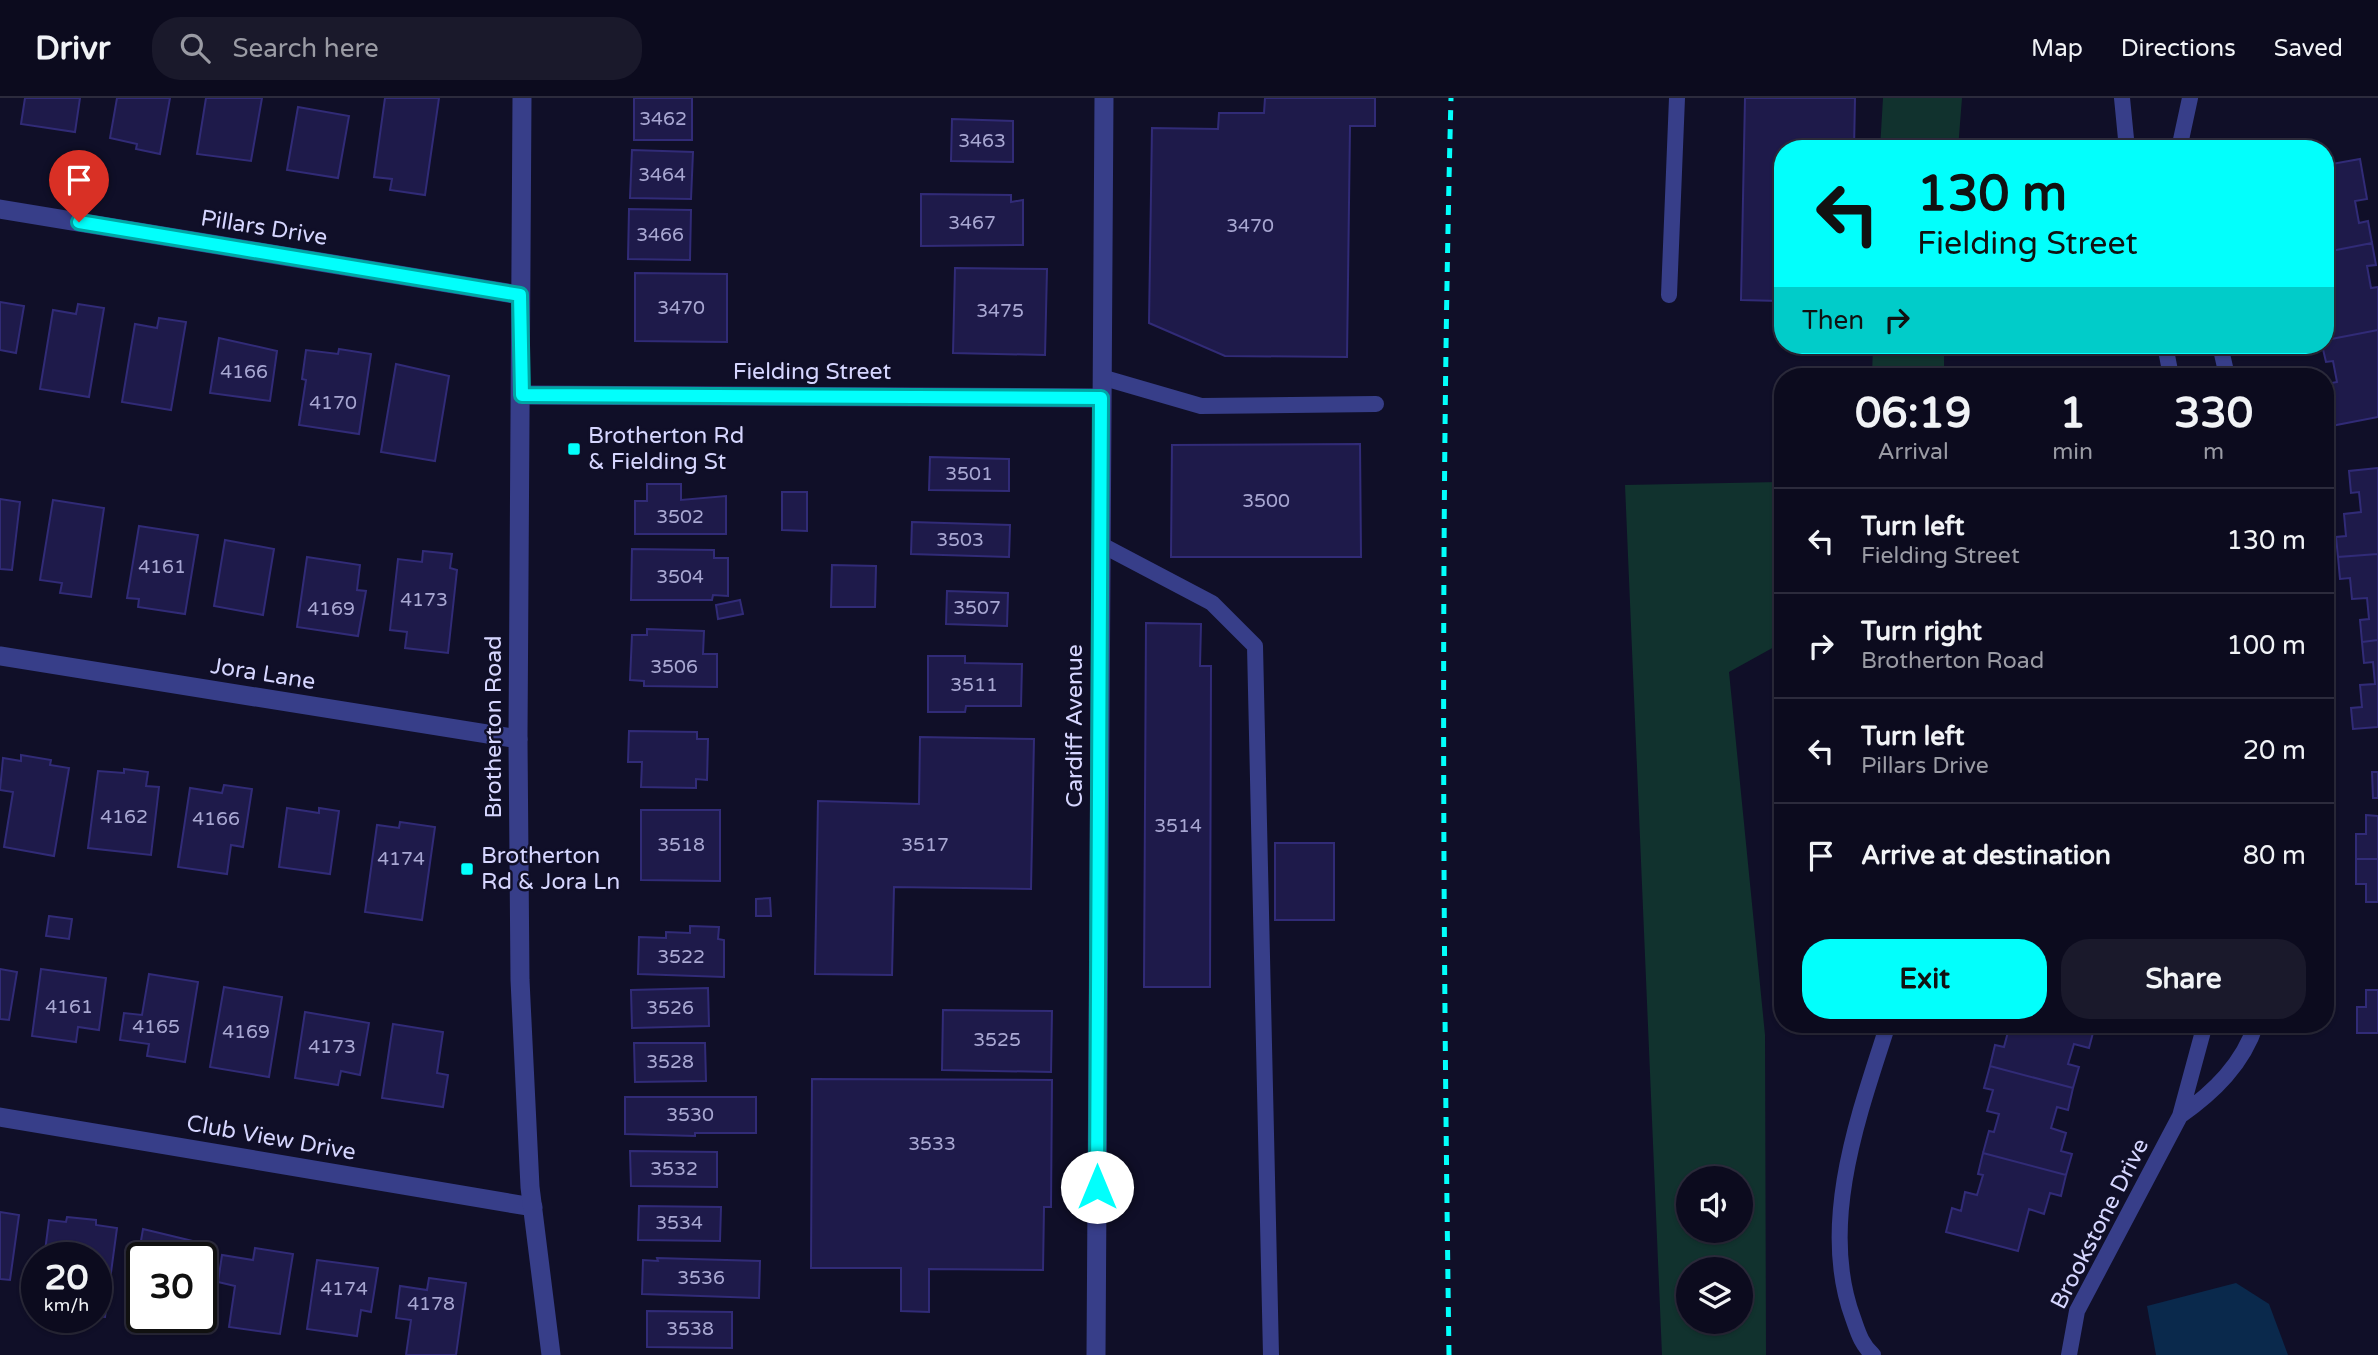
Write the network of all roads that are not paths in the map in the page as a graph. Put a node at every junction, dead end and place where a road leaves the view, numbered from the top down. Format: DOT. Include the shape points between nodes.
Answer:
graph roads {
  1 [pos="522,98"];
  2 [pos="1104,98"];
  3 [pos="1677,98"];
  4 [pos="2122,98"];
  5 [pos="2190,98"];
  6 [pos="2127,140"];
  7 [pos="2181,140"];
  8 [pos="0,209"];
  9 [pos="520,295"];
  10 [pos="1669,295"];
  11 [pos="1101,377"];
  12 [pos="522,395"];
  13 [pos="1101,398"];
  14 [pos="1376,404"];
  15 [pos="1100,544"];
  16 [pos="0,656"];
  17 [pos="518,739"];
  18 [pos="1885,1033"];
  19 [pos="2202,1033"];
  20 [pos="2253,1033"];
  21 [pos="2180,1116"];
  22 [pos="0,1117"];
  23 [pos="533,1206"];
  24 [pos="551,1355"];
  25 [pos="1096,1355"];
  26 [pos="1270,1355"];
  27 [pos="1873,1355"];
  28 [pos="2069,1355"];
  1 -- 9 [label="street, Brotherton Road"];
  2 -- 11 [label="street, Cardiff Avenue"];
  3 -- 10 [label="lane"];
  4 -- 6 [label="lane"];
  5 -- 7 [label="lane"];
  8 -- 9 [label="street, Pillars Drive"];
  9 -- 12 [label="street, Brotherton Road"];
  11 -- 13 [label="street, Cardiff Avenue"];
  11 -- 14 [label="lane" via="1201,406"];
  12 -- 13 [label="street, Fielding Street"];
  12 -- 17 [label="street, Brotherton Road"];
  13 -- 15 [label="street, Cardiff Avenue"];
  15 -- 25 [label="street, Cardiff Avenue"];
  15 -- 26 [label="lane" via="1212,603 1255,646"];
  16 -- 17 [label="street, Jora Lane"];
  17 -- 23 [label="street, Brotherton Road" via="520,980"];
  18 -- 27 [label="lane" via="1851,1149 1840,1227 1842,1289 1864,1346"];
  19 -- 21 [label="lane, Brookstone Drive"];
  20 -- 21 [label="lane, Brookstone Drive" via="2215,1091"];
  21 -- 28 [label="lane, Brookstone Drive" via="2077,1311"];
  22 -- 23 [label="street, Club View Drive"];
  23 -- 24 [label="street, Brotherton Road"];
}
